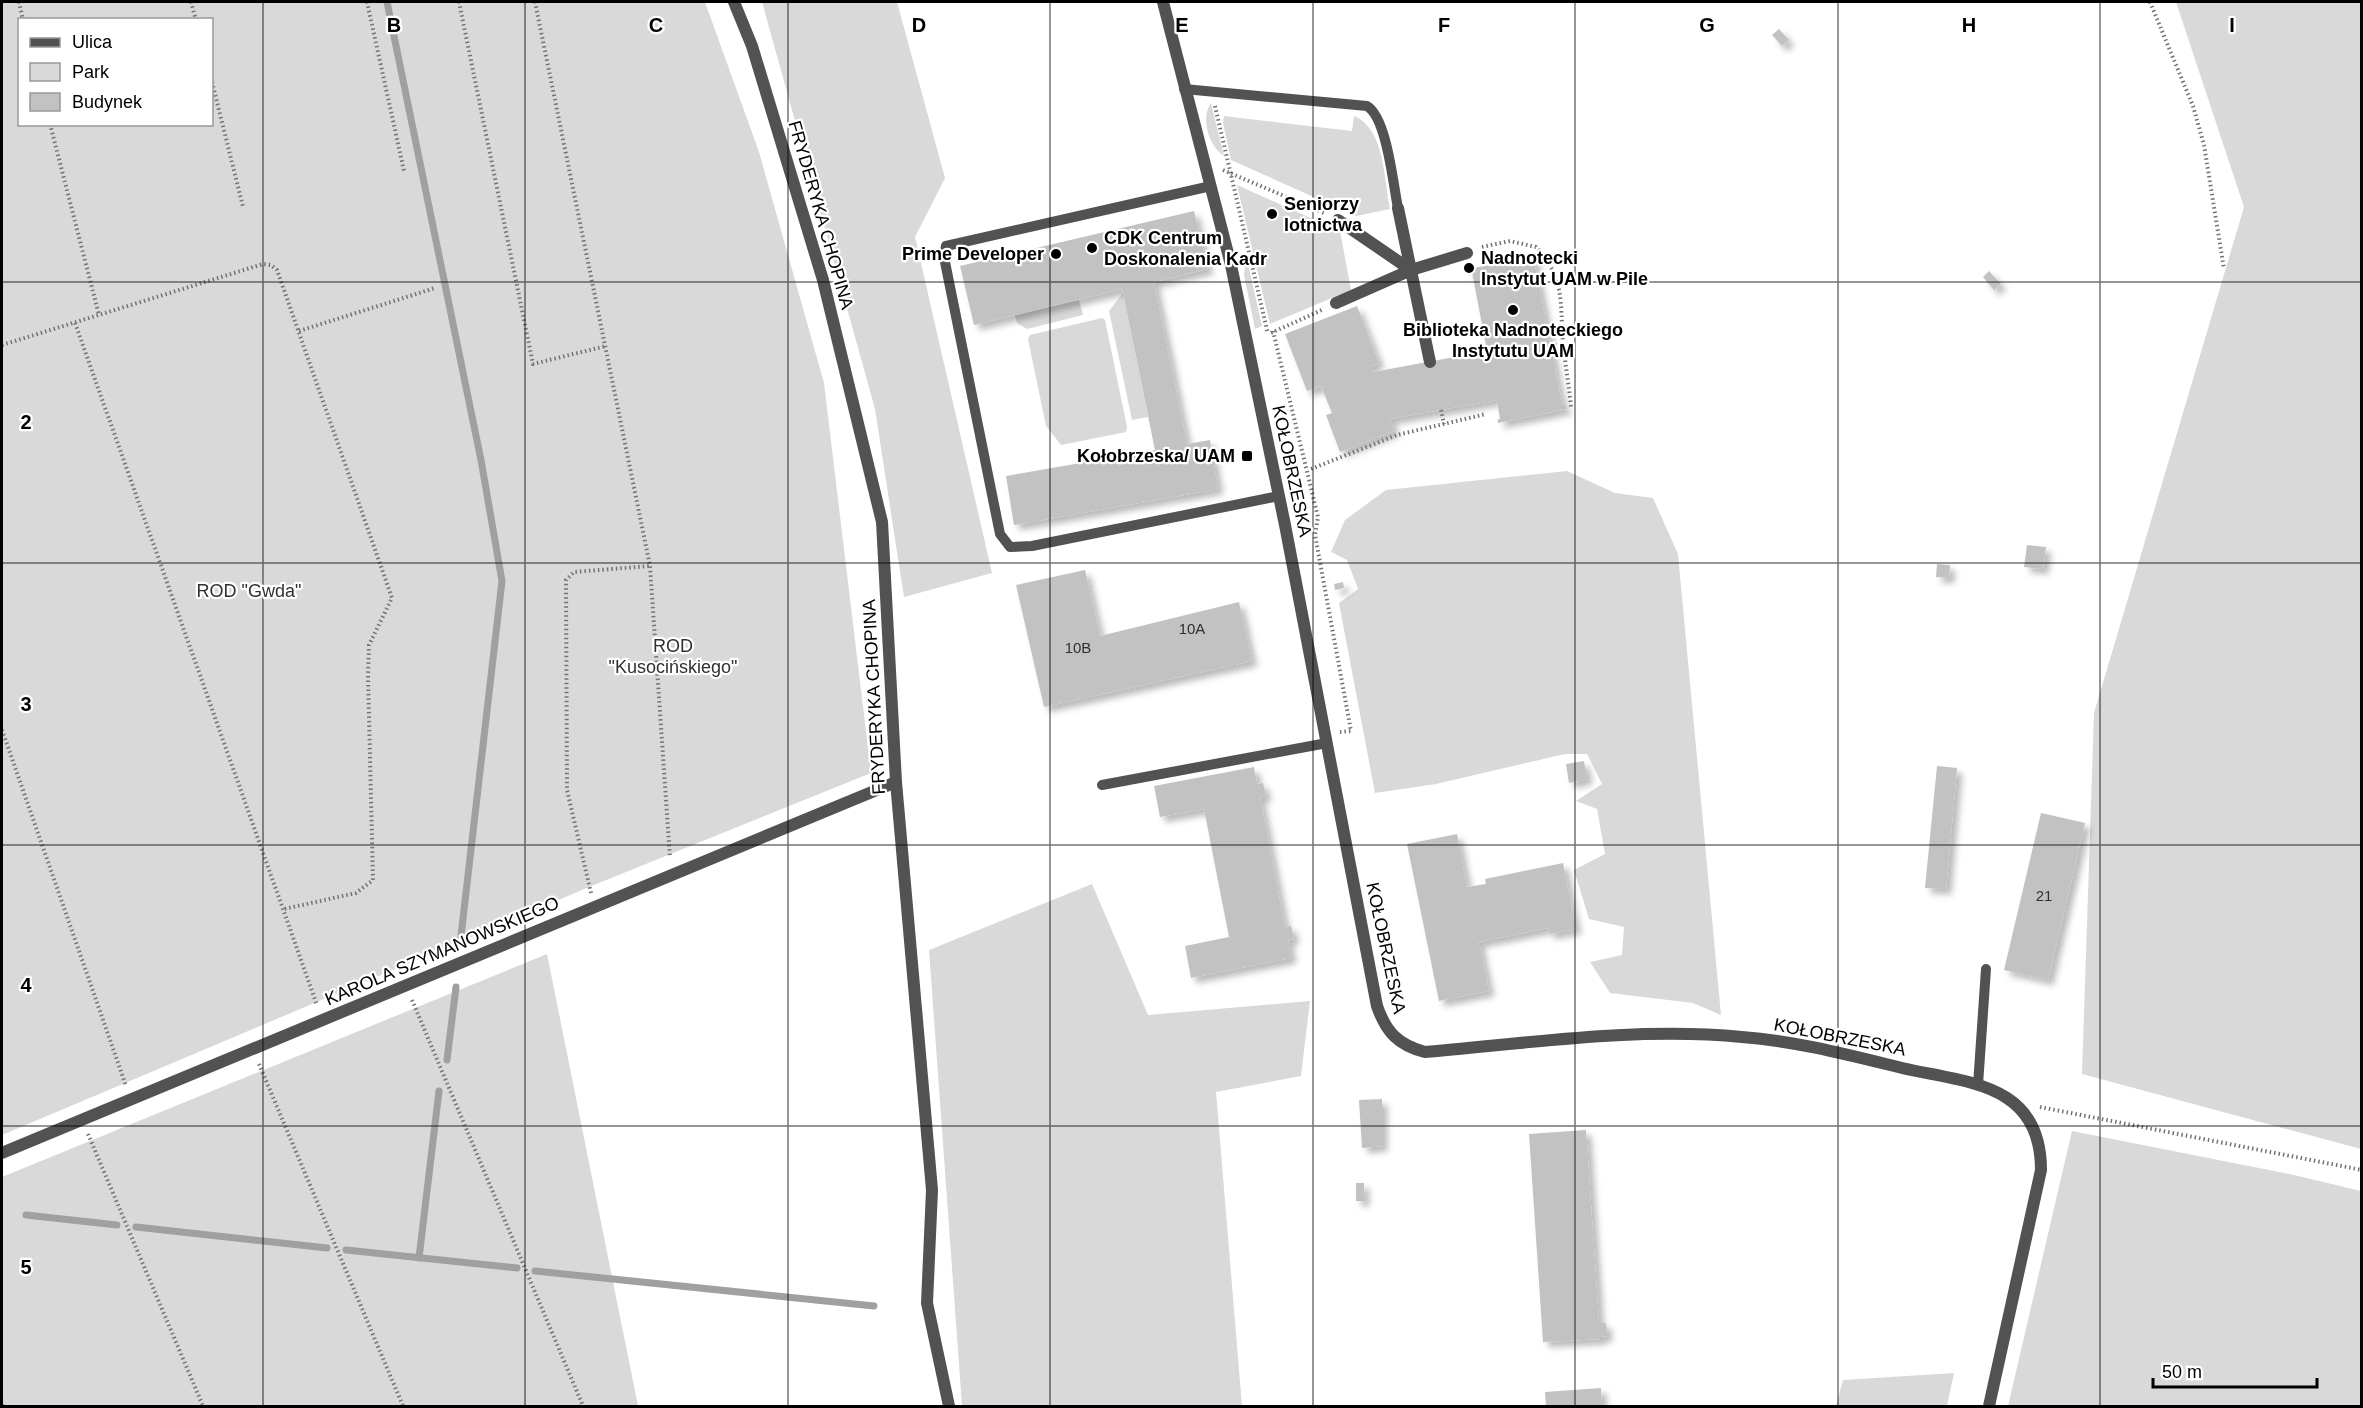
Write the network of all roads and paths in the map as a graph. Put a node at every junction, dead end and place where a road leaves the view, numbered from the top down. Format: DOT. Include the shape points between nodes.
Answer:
graph roads {
  1 [pos="19,2"];
  2 [pos="191,2"];
  3 [pos="367,2"];
  4 [pos="459,2"];
  5 [pos="535,2"];
  6 [pos="734,2"];
  7 [pos="1163,2"];
  8 [pos="2150,2"];
  9 [pos="23,18"];
  10 [pos="195,18"];
  11 [pos="213,86"];
  12 [pos="1184,89"];
  13 [pos="1211,90"];
  14 [pos="51,126"];
  15 [pos="1206,164"];
  16 [pos="404,171"];
  17 [pos="1232,173"];
  18 [pos="1211,186"];
  19 [pos="243,207"];
  20 [pos="1398,208"];
  21 [pos="1338,220"];
  22 [pos="1467,253"];
  23 [pos="2223,268"];
  24 [pos="1411,270"];
  25 [pos="435,288"];
  26 [pos="1336,303"];
  27 [pos="99,315"];
  28 [pos="75,323"];
  29 [pos="298,332"];
  30 [pos="1273,332"];
  31 [pos="1268,334"];
  32 [pos="1246,341"];
  33 [pos="1563,344"];
  34 [pos="2,345"];
  35 [pos="606,346"];
  36 [pos="1551,346"];
  37 [pos="1430,362"];
  38 [pos="1571,407"];
  39 [pos="1442,410"];
  40 [pos="1486,414"];
  41 [pos="1444,424"];
  42 [pos="1311,469"];
  43 [pos="1279,496"];
  44 [pos="650,566"];
  45 [pos="2,730"];
  46 [pos="1326,739"];
  47 [pos="896,782"];
  48 [pos="1102,785"];
  49 [pos="670,855"];
  50 [pos="590,887"];
  51 [pos="284,909"];
  52 [pos="1986,969"];
  53 [pos="406,985"];
  54 [pos="316,1002"];
  55 [pos="261,1071"];
  56 [pos="125,1083"];
  57 [pos="1978,1085"];
  58 [pos="2015,1102"];
  59 [pos="91,1141"];
  60 [pos="2,1153"];
  61 [pos="2361,1170"];
  62 [pos="203,1407"];
  63 [pos="403,1407"];
  64 [pos="583,1407"];
  65 [pos="949,1407"];
  66 [pos="1989,1407"];
  1 -- 9 [label="path"];
  2 -- 10 [label="path"];
  3 -- 16 [label="path"];
  4 -- 35 [label="path" via="532,364"];
  5 -- 35 [label="path"];
  6 -- 47 [label="street, FRYDERYKA CHOPINA" via="752,46 823,280 882,522"];
  7 -- 12 [label="street, KOŁOBRZESKA"];
  8 -- 23 [label="path" via="2193,106 2204,145"];
  11 -- 19 [label="path"];
  12 -- 13 [label="lane"];
  12 -- 15 [label="street, KOŁOBRZESKA"];
  13 -- 17 [label="path"];
  13 -- 20 [label="lane" via="1356,103 1373,110 1383,132"];
  14 -- 27 [label="path"];
  15 -- 17 [label="path"];
  15 -- 18 [label="street, KOŁOBRZESKA"];
  17 -- 21 [label="path"];
  17 -- 31 [label="path"];
  18 -- 32 [label="street, KOŁOBRZESKA"];
  18 -- 43 [label="lane" via="946,246 944,257 1000,534 1010,547 1032,546"];
  20 -- 24 [label="street"];
  21 -- 24 [label="street"];
  22 -- 24 [label="street"];
  22 -- 33 [label="path" via="1500,241 1536,247 1557,277 1563,300"];
  24 -- 26 [label="street"];
  24 -- 37 [label="street"];
  25 -- 29 [label="path"];
  26 -- 30 [label="path"];
  27 -- 28 [label="path"];
  27 -- 29 [label="path" via="263,264 277,270"];
  28 -- 34 [label="path"];
  28 -- 51 [label="path"];
  29 -- 51 [label="path" via="392,598 369,645 373,880 356,893"];
  30 -- 31 [label="path"];
  30 -- 46 [label="path" via="1318,517 1314,535 1351,731"];
  31 -- 32 [label="path"];
  32 -- 43 [label="street, KOŁOBRZESKA"];
  33 -- 36 [label="path"];
  33 -- 38 [label="path"];
  35 -- 44 [label="path"];
  39 -- 41 [label="path"];
  40 -- 41 [label="path"];
  41 -- 42 [label="path" via="1397,435"];
  43 -- 46 [label="street, KOŁOBRZESKA"];
  44 -- 49 [label="path"];
  44 -- 50 [label="path" via="574,572 566,580 567,790"];
  45 -- 56 [label="path"];
  46 -- 48 [label="lane"];
  46 -- 57 [label="street, KOŁOBRZESKA" via="1377,1006 1392,1036 1407,1047 1425,1052 1651,1033 1732,1036 1809,1047"];
  47 -- 53 [label="street, KAROLA SZYMANOWSKIEGO"];
  47 -- 65 [label="street, FRYDERYKA CHOPINA" via="932,1190 927,1303"];
  51 -- 54 [label="path"];
  52 -- 57 [label="lane"];
  53 -- 60 [label="street, KAROLA SZYMANOWSKIEGO"];
  53 -- 64 [label="path"];
  55 -- 63 [label="path"];
  57 -- 58 [label="street, KOŁOBRZESKA"];
  58 -- 61 [label="path"];
  58 -- 66 [label="street, KOŁOBRZESKA" via="2035,1128 2042,1170"];
  59 -- 62 [label="path"];
}
